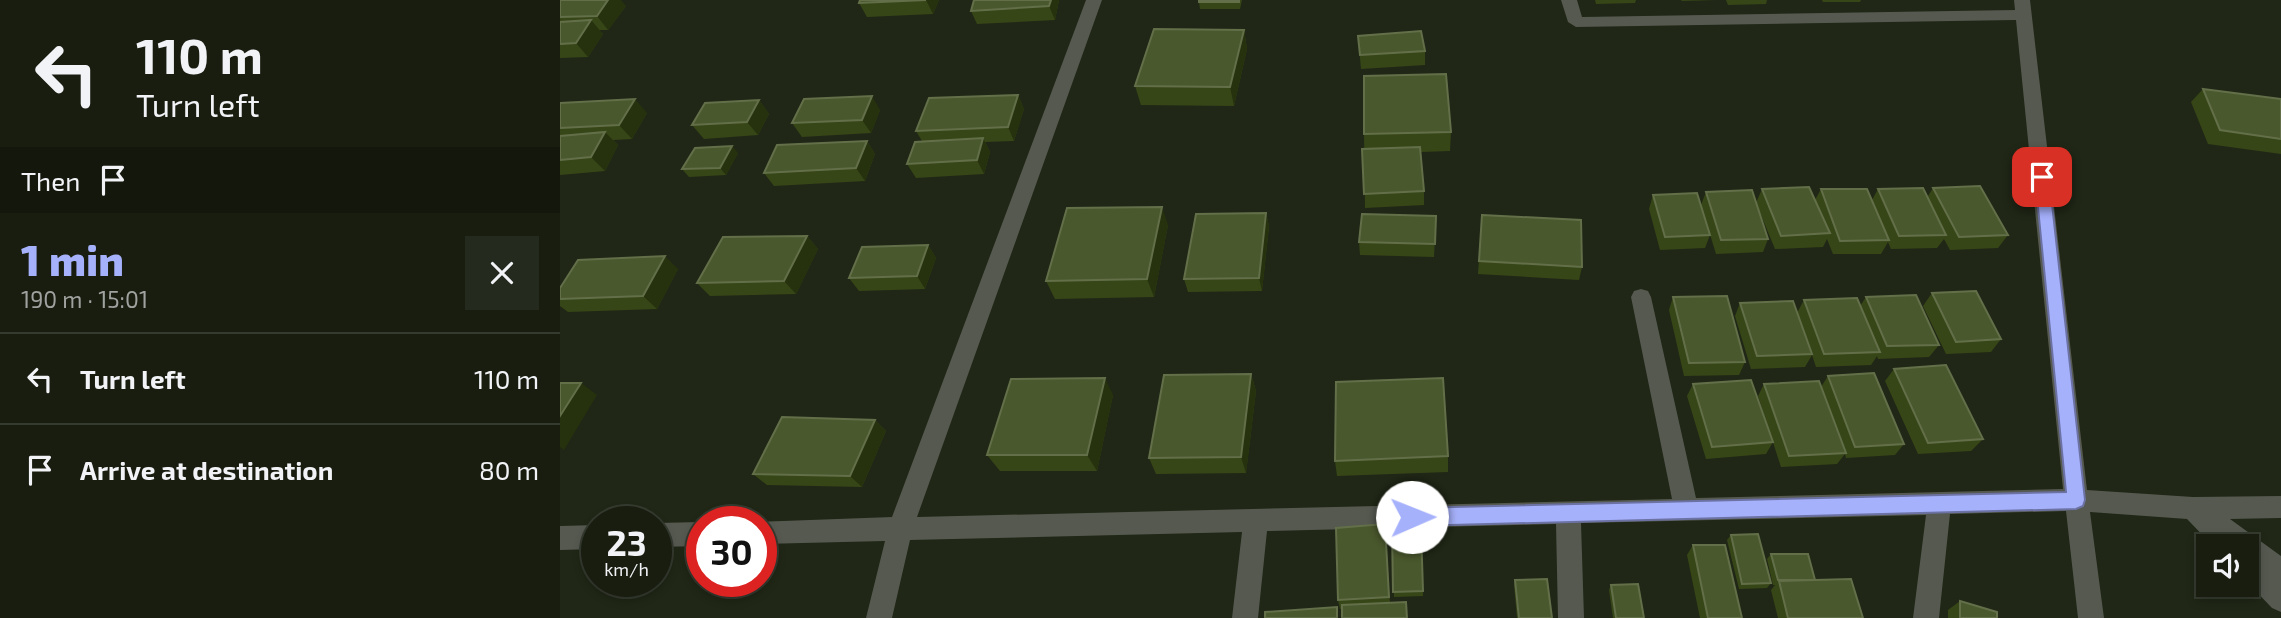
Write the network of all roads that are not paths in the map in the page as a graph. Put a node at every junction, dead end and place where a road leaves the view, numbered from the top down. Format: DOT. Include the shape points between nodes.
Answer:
graph roads {
  1 [pos="1094,0"];
  2 [pos="1569,0"];
  3 [pos="2023,7"];
  4 [pos="1641,297"];
  5 [pos="2076,500"];
  6 [pos="1938,504"];
  7 [pos="2281,507"];
  8 [pos="2193,509"];
  9 [pos="1687,510"];
  10 [pos="1568,513"];
  11 [pos="1256,521"];
  12 [pos="900,529"];
  13 [pos="777,532"];
  14 [pos="2218,534"];
  15 [pos="581,537"];
  16 [pos="560,538"];
  17 [pos="2281,571"];
  18 [pos="2259,576"];
  19 [pos="2281,599"];
  20 [pos="880,618"];
  21 [pos="1244,618"];
  22 [pos="1571,618"];
  23 [pos="1926,618"];
  24 [pos="2091,618"];
  1 -- 12 [label="street"];
  2 -- 3 [label="street" via="1576,22"];
  3 -- 5 [label="street"];
  4 -- 9 [label="street"];
  5 -- 6 [label="street"];
  5 -- 8 [label="street"];
  5 -- 24 [label="street"];
  6 -- 9 [label="street"];
  6 -- 23 [label="street"];
  7 -- 8 [label="street"];
  8 -- 14 [label="street"];
  8 -- 17 [label="street"];
  9 -- 10 [label="street"];
  10 -- 11 [label="street"];
  10 -- 22 [label="street"];
  11 -- 12 [label="street"];
  11 -- 21 [label="street"];
  12 -- 13 [label="street"];
  12 -- 20 [label="street"];
  15 -- 16 [label="street"];
  18 -- 19 [label="street"];
}
